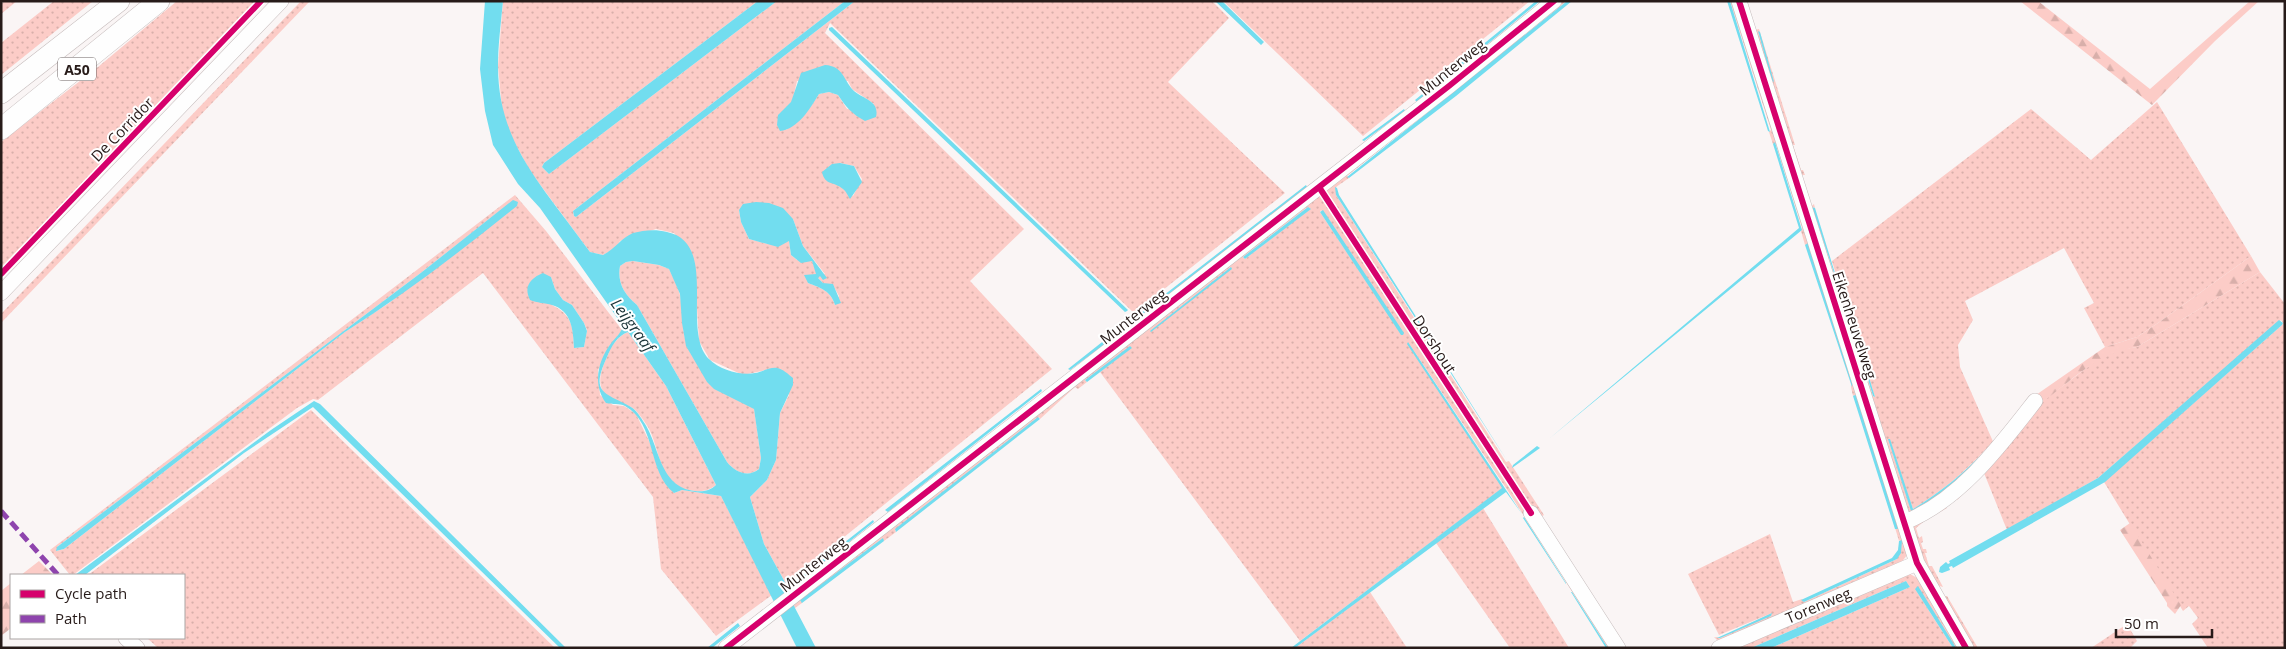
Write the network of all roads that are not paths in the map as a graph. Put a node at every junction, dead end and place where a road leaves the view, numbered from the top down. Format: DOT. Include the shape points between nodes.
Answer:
graph roads {
  1 [pos="119,1"];
  2 [pos="159,1"];
  3 [pos="281,1"];
  4 [pos="1554,1"];
  5 [pos="1738,1"];
  6 [pos="1,93"];
  7 [pos="1,129"];
  8 [pos="1,293"];
  9 [pos="2035,401"];
  10 [pos="1530,514"];
  11 [pos="1905,522"];
  12 [pos="1917,563"];
  13 [pos="127,639"];
  14 [pos="137,648"];
  15 [pos="726,648"];
  16 [pos="1618,648"];
  17 [pos="1720,648"];
  18 [pos="1966,648"];
  1 -- 6 [label="highway, A50"];
  2 -- 7 [label="highway, A50"];
  3 -- 8 [label="street, De Corridor"];
  4 -- 15 [label="street, Munterweg"];
  5 -- 11 [label="street, Eikenheuvelweg"];
  9 -- 11 [label="street" via="1956,490 1934,507"];
  10 -- 16 [label="street"];
  11 -- 12 [label="street, Eikenheuvelweg"];
  12 -- 17 [label="street, Torenweg"];
  12 -- 18 [label="street, Eikenheuvelweg"];
  13 -- 14 [label="street"];
}
